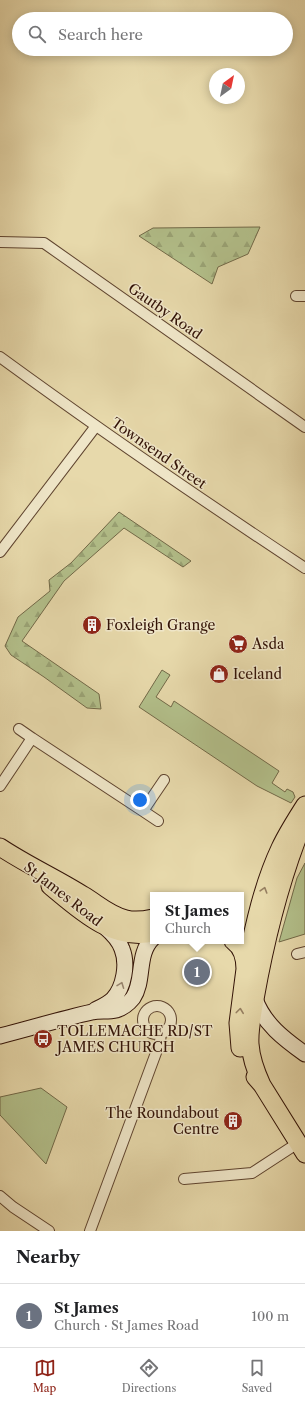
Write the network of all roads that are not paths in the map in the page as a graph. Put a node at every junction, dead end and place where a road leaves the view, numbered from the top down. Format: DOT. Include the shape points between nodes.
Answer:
graph roads {
  1 [pos="0,242"];
  2 [pos="0,357"];
  3 [pos="96,426"];
  4 [pos="305,427"];
  5 [pos="0,552"];
  6 [pos="305,568"];
  7 [pos="19,729"];
  8 [pos="32,738"];
  9 [pos="164,780"];
  10 [pos="0,786"];
  11 [pos="305,806"];
  12 [pos="144,812"];
  13 [pos="305,819"];
  14 [pos="158,821"];
  15 [pos="0,847"];
  16 [pos="265,916"];
  17 [pos="110,921"];
  18 [pos="144,929"];
  19 [pos="244,932"];
  20 [pos="236,944"];
  21 [pos="123,950"];
  22 [pos="263,955"];
  23 [pos="246,969"];
  24 [pos="255,999"];
  25 [pos="94,1011"];
  26 [pos="275,1032"];
  27 [pos="161,1033"];
  28 [pos="0,1036"];
  29 [pos="250,1043"];
  30 [pos="305,1054"];
  31 [pos="262,1085"];
  32 [pos="302,1148"];
  33 [pos="184,1179"];
  34 [pos="0,1196"];
  35 [pos="49,1231"];
  36 [pos="90,1231"];
  1 -- 4 [label="street, Gautby Road" via="44,243"];
  2 -- 3 [label="street, Townsend Street"];
  3 -- 5 [label="street"];
  3 -- 6 [label="street, Townsend Street"];
  7 -- 8 [label="street"];
  8 -- 10 [label="street"];
  8 -- 12 [label="street"];
  9 -- 12 [label="street"];
  16 -- 11 [label="main road, one-way" via="268,879 280,849"];
  12 -- 14 [label="street"];
  13 -- 16 [label="main road" via="279,889"];
  15 -- 17 [label="main road" via="106,911"];
  16 -- 19 [label="main road"];
  16 -- 22 [label="main road"];
  17 -- 18 [label="main road, St James Road" via="126,919"];
  17 -- 18 [label="main road, St James Road" via="118,932"];
  17 -- 21 [label="street"];
  18 -- 21 [label="street" via="124,941"];
  18 -- 25 [label="street" via="141,943 143,956 137,991 122,1008"];
  19 -- 22 [label="main road" via="261,946"];
  19 -- 23 [label="main road"];
  20 -- 23 [label="main road" via="243,953"];
  25 -- 21 [label="street, one-way" via="112,1000 120,988 124,972"];
  22 -- 24 [label="main road"];
  31 -- 23 [label="main road, one-way" via="244,1060 239,1046 238,1023"];
  24 -- 26 [label="street" via="259,1010"];
  24 -- 29 [label="main road"];
  25 -- 28 [label="street"];
  26 -- 29 [label="street" via="258,1031"];
  26 -- 30 [label="street"];
  27 -- 36 [label="street" via="160,1042"];
  29 -- 31 [label="main road" via="255,1069"];
  31 -- 32 [label="main road"];
  32 -- 33 [label="street" via="252,1174"];
  34 -- 35 [label="street"];
}
